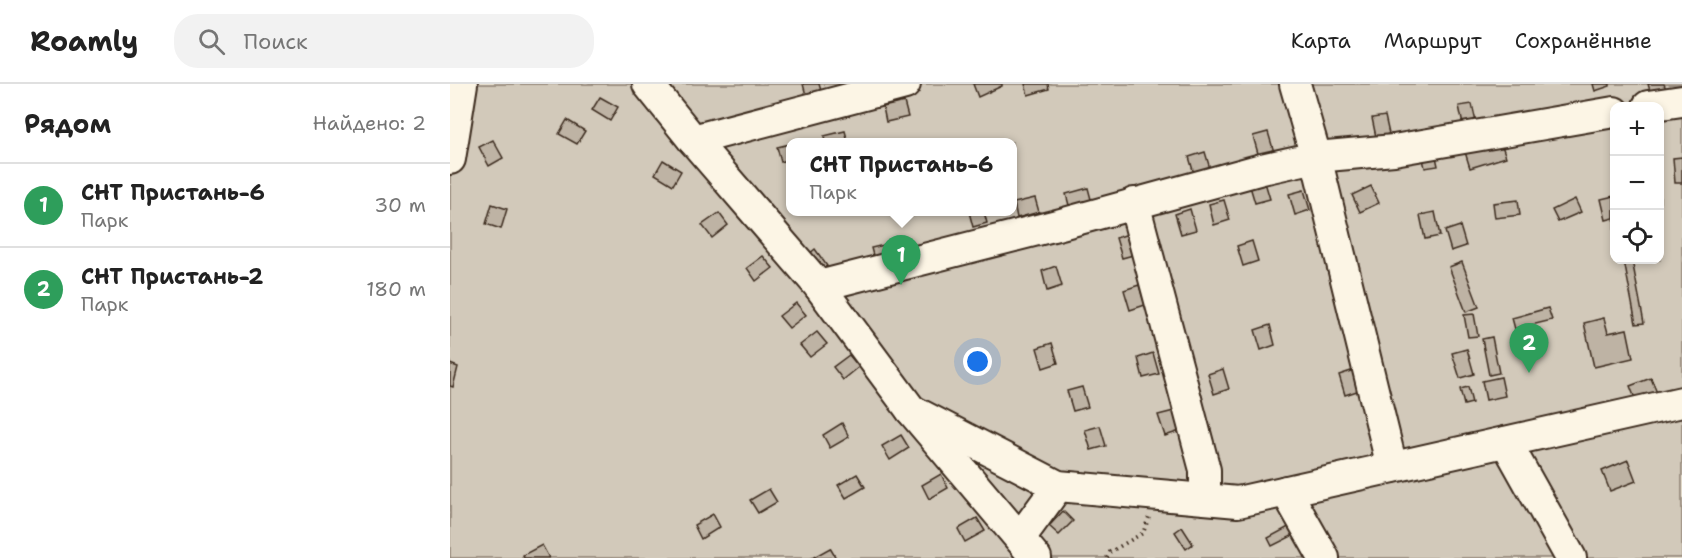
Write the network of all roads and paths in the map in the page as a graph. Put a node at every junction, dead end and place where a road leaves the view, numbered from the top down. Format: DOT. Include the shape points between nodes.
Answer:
graph roads {
  1 [pos="462,84"];
  2 [pos="648,84"];
  3 [pos="905,84"];
  4 [pos="1295,84"];
  5 [pos="1682,101"];
  6 [pos="1664,104"];
  7 [pos="1610,113"];
  8 [pos="693,140"];
  9 [pos="1316,157"];
  10 [pos="450,159"];
  11 [pos="1134,203"];
  12 [pos="819,286"];
  13 [pos="1682,402"];
  14 [pos="911,410"];
  15 [pos="1506,442"];
  16 [pos="1392,467"];
  17 [pos="1058,486"];
  18 [pos="1286,491"];
  19 [pos="1156,495"];
  20 [pos="1205,499"];
  21 [pos="1028,548"];
  22 [pos="1107,558"];
  23 [pos="1324,558"];
  24 [pos="1571,558"];
  1 -- 10 [label="street"];
  2 -- 8 [label="street"];
  3 -- 8 [label="street"];
  4 -- 9 [label="street"];
  5 -- 6 [label="street"];
  7 -- 9 [label="street" via="1394,150"];
  8 -- 12 [label="street"];
  9 -- 11 [label="street"];
  9 -- 16 [label="street"];
  11 -- 12 [label="street"];
  11 -- 20 [label="street" via="1205,470"];
  12 -- 14 [label="street"];
  13 -- 15 [label="street"];
  14 -- 17 [label="street"];
  14 -- 21 [label="street"];
  15 -- 16 [label="street"];
  15 -- 24 [label="street"];
  16 -- 18 [label="street"];
  17 -- 19 [label="street"];
  17 -- 21 [label="street"];
  18 -- 20 [label="street" via="1238,502"];
  18 -- 23 [label="street"];
  19 -- 20 [label="street"];
  19 -- 22 [label="path" via="1143,533 1110,552"];
}
